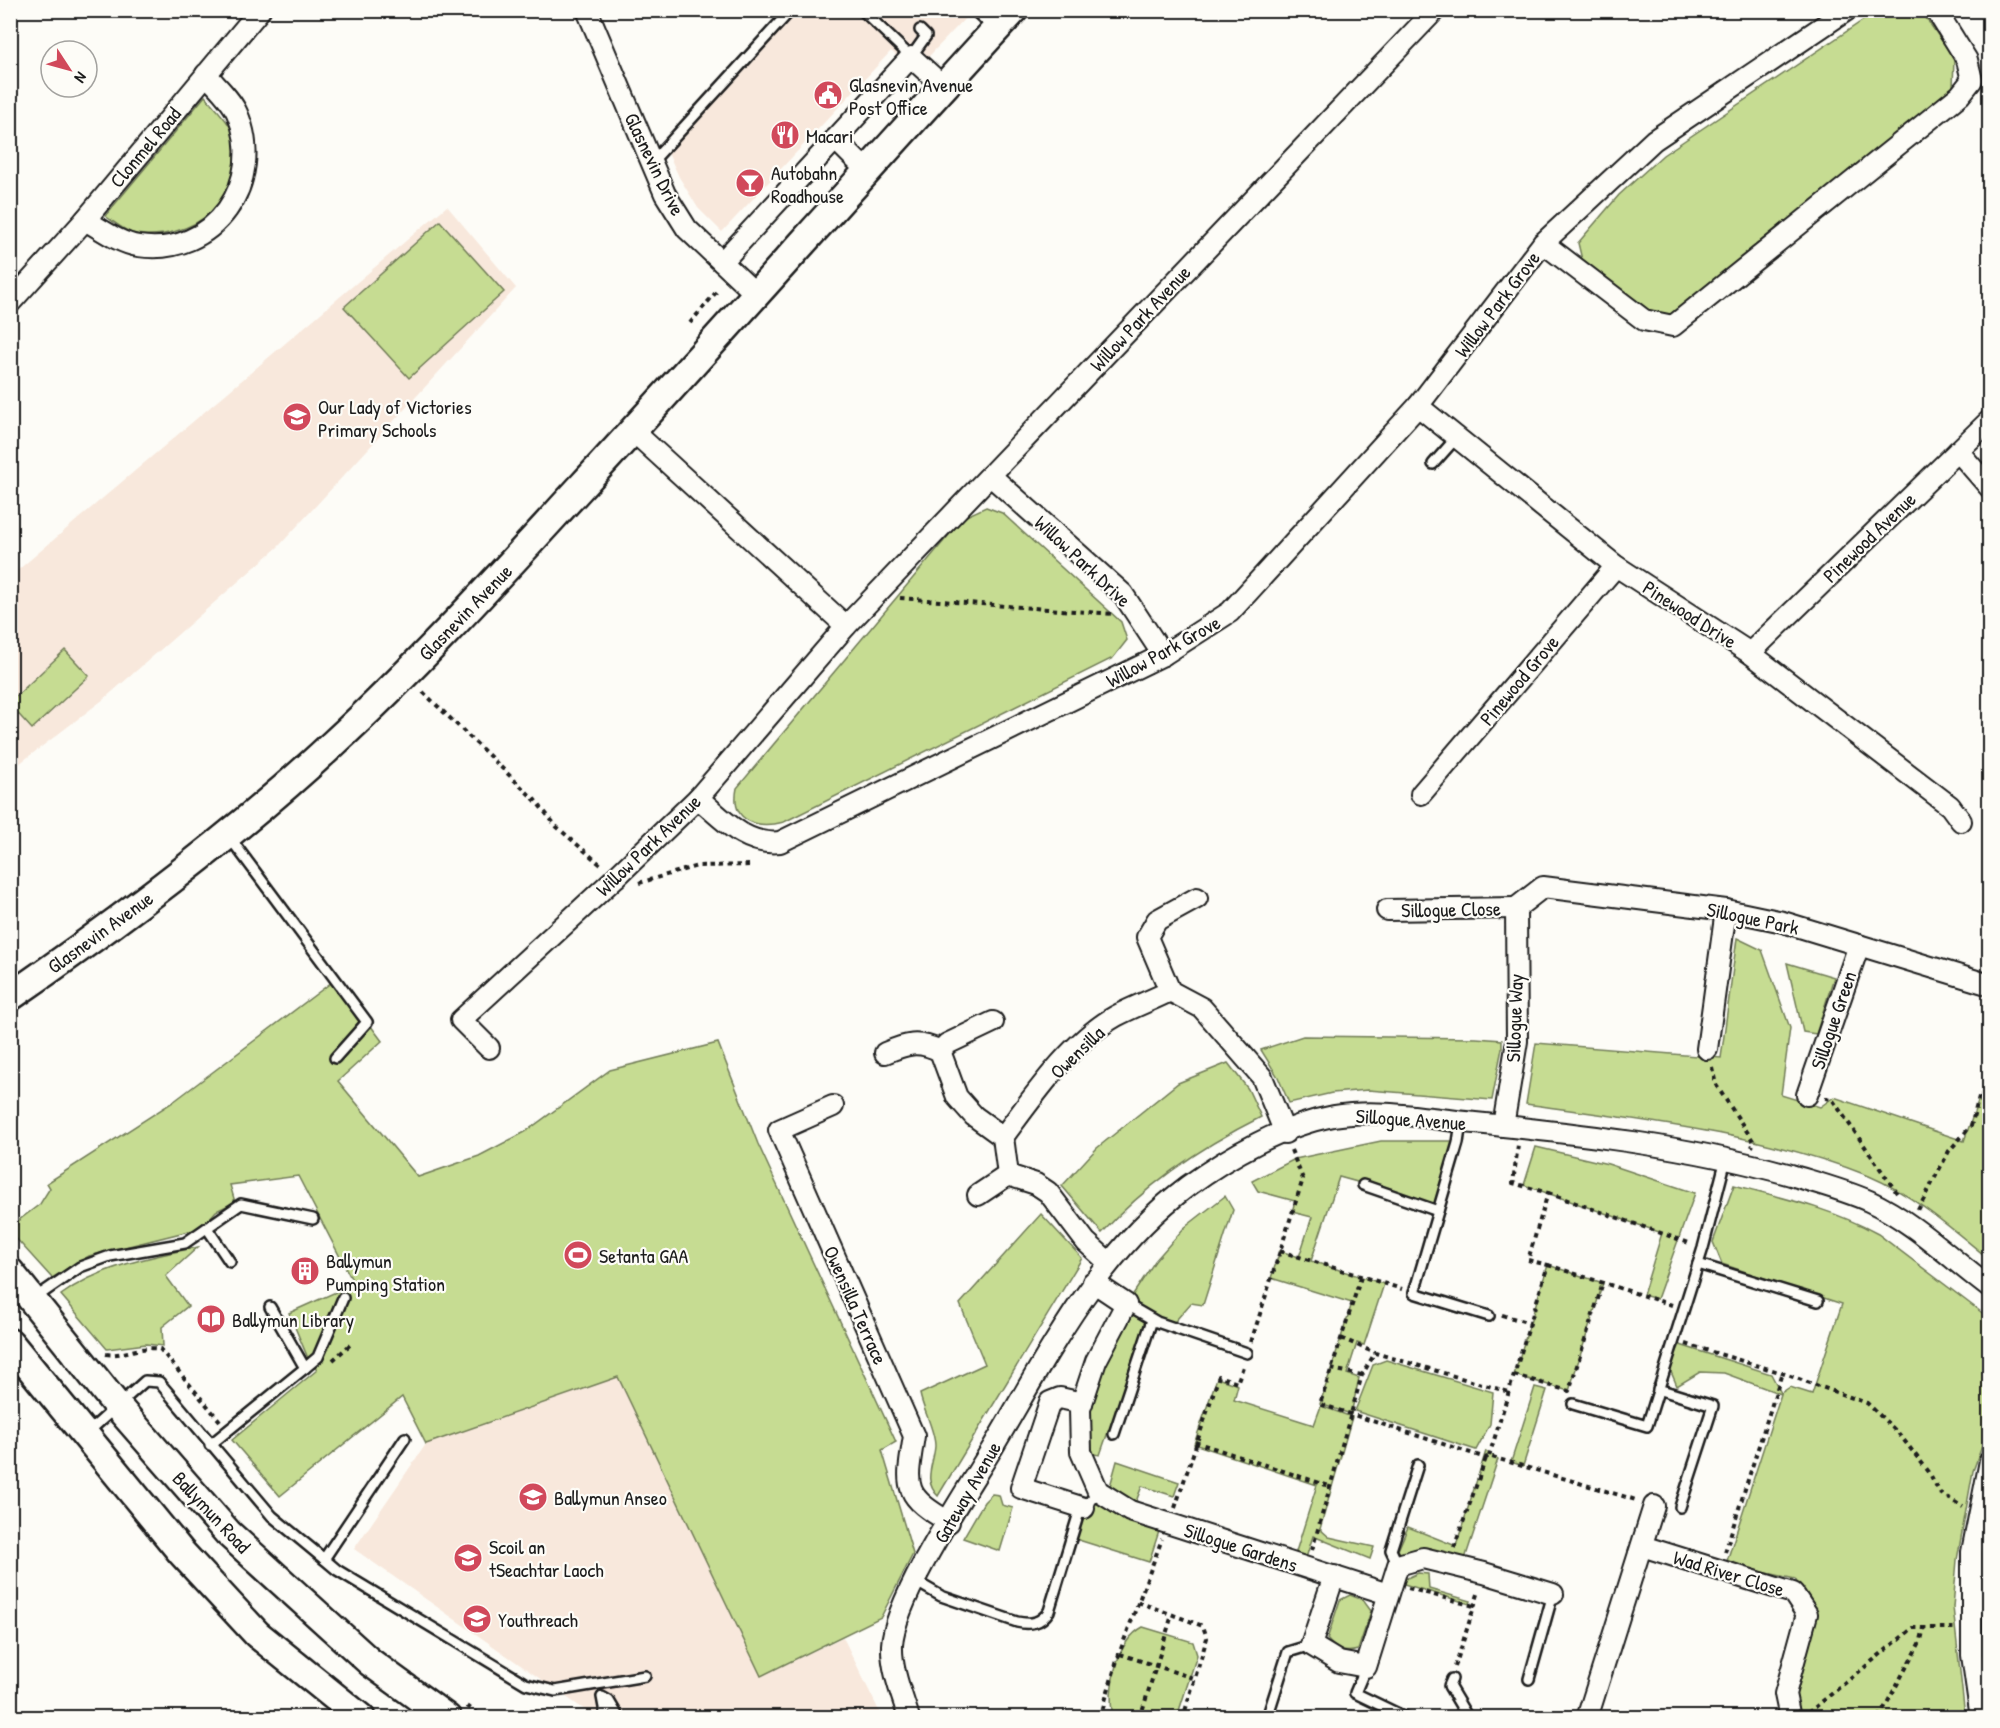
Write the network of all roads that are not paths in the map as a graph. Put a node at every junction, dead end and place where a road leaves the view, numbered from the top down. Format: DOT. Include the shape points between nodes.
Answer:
graph roads {
  1 [pos="260,10"];
  2 [pos="587,10"];
  3 [pos="791,10"];
  4 [pos="862,10"];
  5 [pos="974,10"];
  6 [pos="1014,10"];
  7 [pos="1435,10"];
  8 [pos="1847,10"];
  9 [pos="1935,10"];
  10 [pos="1819,17"];
  11 [pos="920,30"];
  12 [pos="996,30"];
  13 [pos="911,57"];
  14 [pos="206,74"];
  15 [pos="944,87"];
  16 [pos="835,139"];
  17 [pos="650,164"];
  18 [pos="867,171"];
  19 [pos="84,220"];
  20 [pos="1543,243"];
  21 [pos="722,262"];
  22 [pos="757,295"];
  23 [pos="10,303"];
  24 [pos="1418,406"];
  25 [pos="1989,420"];
  26 [pos="633,431"];
  27 [pos="1457,437"];
  28 [pos="1958,451"];
  29 [pos="1433,464"];
  30 [pos="992,477"];
  31 [pos="1989,488"];
  32 [pos="1616,566"];
  33 [pos="846,626"];
  34 [pos="1749,653"];
  35 [pos="1162,655"];
  36 [pos="1421,794"];
  37 [pos="698,798"];
  38 [pos="1961,820"];
  39 [pos="228,836"];
  40 [pos="1197,898"];
  41 [pos="1516,908"];
  42 [pos="1387,910"];
  43 [pos="1726,910"];
  44 [pos="1859,945"];
  45 [pos="1989,985"];
  46 [pos="1170,991"];
  47 [pos="10,997"];
  48 [pos="993,1022"];
  49 [pos="489,1048"];
  50 [pos="1707,1049"];
  51 [pos="940,1051"];
  52 [pos="885,1053"];
  53 [pos="335,1058"];
  54 [pos="1806,1095"];
  55 [pos="833,1106"];
  56 [pos="1461,1122"];
  57 [pos="1512,1127"];
  58 [pos="1285,1133"];
  59 [pos="1003,1137"];
  60 [pos="1726,1159"];
  61 [pos="1008,1175"];
  62 [pos="1363,1185"];
  63 [pos="978,1195"];
  64 [pos="1438,1211"];
  65 [pos="313,1219"];
  66 [pos="207,1228"];
  67 [pos="230,1262"];
  68 [pos="1108,1262"];
  69 [pos="1698,1264"];
  70 [pos="10,1272"];
  71 [pos="1094,1282"];
  72 [pos="1989,1288"];
  73 [pos="343,1298"];
  74 [pos="33,1300"];
  75 [pos="1818,1301"];
  76 [pos="1126,1304"];
  77 [pos="270,1308"];
  78 [pos="1489,1316"];
  79 [pos="1152,1320"];
  80 [pos="10,1343"];
  81 [pos="1248,1353"];
  82 [pos="304,1368"];
  83 [pos="1658,1389"];
  84 [pos="1082,1403"];
  85 [pos="1572,1404"];
  86 [pos="118,1407"];
  87 [pos="1114,1434"];
  88 [pos="85,1435"];
  89 [pos="405,1438"];
  90 [pos="210,1445"];
  91 [pos="1989,1461"];
  92 [pos="1418,1465"];
  93 [pos="1098,1491"];
  94 [pos="1654,1506"];
  95 [pos="1680,1507"];
  96 [pos="1084,1508"];
  97 [pos="949,1522"];
  98 [pos="1642,1546"];
  99 [pos="324,1559"];
  100 [pos="1334,1576"];
  101 [pos="915,1581"];
  102 [pos="1392,1581"];
  103 [pos="1554,1594"];
  104 [pos="1311,1645"];
  105 [pos="1366,1667"];
  106 [pos="645,1676"];
  107 [pos="1452,1679"];
  108 [pos="1529,1679"];
  109 [pos="1598,1702"];
  110 [pos="361,1718"];
  111 [pos="447,1718"];
  112 [pos="606,1718"];
  113 [pos="619,1718"];
  114 [pos="909,1718"];
  115 [pos="1267,1718"];
  116 [pos="1407,1718"];
  117 [pos="1468,1718"];
  118 [pos="1790,1718"];
  119 [pos="1981,1718"];
  1 -- 14 [label="street, Clonmel Road"];
  2 -- 17 [label="street, Glasnevin Drive"];
  3 -- 17 [label="lane"];
  4 -- 13 [label="lane"];
  5 -- 12 [label="lane"];
  6 -- 12 [label="main road, Glasnevin Avenue"];
  7 -- 30 [label="street, Willow Park Avenue" via="1187,267"];
  8 -- 10 [label="street, Willow Park Grove"];
  9 -- 20 [label="street, Willow Park Grove" via="1967,60 1972,80 1960,95 1673,326 1644,320"];
  10 -- 20 [label="street, Willow Park Grove" via="1654,140"];
  11 -- 13 [label="lane" via="926,36"];
  12 -- 15 [label="main road, Glasnevin Avenue"];
  13 -- 15 [label="street"];
  13 -- 16 [label="street"];
  14 -- 19 [label="street, Clonmel Road"];
  14 -- 19 [label="street" via="237,113 247,155 242,186 230,208 211,227 170,245 139,246"];
  15 -- 18 [label="main road, Glasnevin Avenue"];
  16 -- 18 [label="street"];
  16 -- 21 [label="street"];
  17 -- 21 [label="street, Glasnevin Drive" via="687,229"];
  18 -- 22 [label="main road, Glasnevin Avenue"];
  19 -- 23 [label="street, Clonmel Road"];
  20 -- 24 [label="street, Willow Park Grove"];
  21 -- 22 [label="street, Glasnevin Drive"];
  22 -- 26 [label="main road, Glasnevin Avenue"];
  24 -- 27 [label="street, Pinewood Drive"];
  24 -- 35 [label="street, Willow Park Grove" via="1230,612"];
  25 -- 28 [label="street, Pinewood Avenue"];
  26 -- 33 [label="street"];
  26 -- 39 [label="main road, Glasnevin Avenue" via="395,684"];
  27 -- 29 [label="lane"];
  27 -- 32 [label="street, Pinewood Drive"];
  28 -- 31 [label="street"];
  28 -- 34 [label="street, Pinewood Avenue"];
  30 -- 33 [label="street, Willow Park Avenue"];
  30 -- 35 [label="street, Willow Park Drive" via="1129,601"];
  32 -- 34 [label="street, Pinewood Drive"];
  32 -- 36 [label="street, Pinewood Grove"];
  33 -- 37 [label="street, Willow Park Avenue"];
  34 -- 38 [label="street, Pinewood Drive" via="1950,806"];
  35 -- 37 [label="street, Willow Park Grove" via="780,842 766,844 743,836"];
  37 -- 49 [label="street, Willow Park Avenue" via="461,1020"];
  39 -- 47 [label="main road, Glasnevin Avenue"];
  39 -- 53 [label="lane" via="367,1022"];
  40 -- 46 [label="street" via="1156,920 1147,937"];
  41 -- 42 [label="street, Sillogue Close"];
  41 -- 43 [label="street, Sillogue Park" via="1543,887"];
  41 -- 57 [label="street, Sillogue Way" via="1517,1041"];
  43 -- 44 [label="street, Sillogue Park"];
  43 -- 50 [label="street"];
  44 -- 45 [label="street, Sillogue Park"];
  44 -- 54 [label="street, Sillogue Green"];
  46 -- 58 [label="street" via="1202,1008 1262,1077"];
  46 -- 59 [label="street, Owensilla" via="1114,1017 1083,1042 1056,1069"];
  48 -- 51 [label="street"];
  51 -- 52 [label="street" via="925,1043 909,1043"];
  51 -- 59 [label="street" via="957,1097 974,1116"];
  55 -- 97 [label="street, Owensilla Terrace" via="779,1130 914,1436 908,1477 913,1497"];
  56 -- 57 [label="street, Sillogue Avenue"];
  56 -- 58 [label="street, Sillogue Avenue" via="1354,1113 1331,1116"];
  56 -- 64 [label="lane"];
  57 -- 60 [label="street, Sillogue Avenue"];
  58 -- 68 [label="street, Sillogue Avenue" via="1223,1163 1189,1186 1156,1212"];
  59 -- 61 [label="street"];
  60 -- 69 [label="lane"];
  60 -- 72 [label="street, Sillogue Avenue" via="1836,1188 1887,1211"];
  61 -- 63 [label="street"];
  61 -- 68 [label="street" via="1048,1192 1086,1242"];
  62 -- 64 [label="lane"];
  64 -- 78 [label="lane" via="1414,1293"];
  65 -- 66 [label="lane" via="241,1204"];
  66 -- 67 [label="lane"];
  66 -- 74 [label="lane" via="185,1243 110,1256 80,1267"];
  68 -- 71 [label="street, Sillogue Avenue"];
  69 -- 75 [label="lane"];
  69 -- 83 [label="lane"];
  70 -- 74 [label="main road, Ballymun Road"];
  71 -- 76 [label="street"];
  71 -- 97 [label="street, Gateway Avenue"];
  73 -- 82 [label="lane" via="318,1357"];
  74 -- 86 [label="main road, Ballymun Road"];
  76 -- 79 [label="lane"];
  76 -- 84 [label="street" via="1096,1361"];
  77 -- 82 [label="lane"];
  79 -- 81 [label="lane"];
  79 -- 87 [label="lane"];
  80 -- 88 [label="main road"];
  82 -- 90 [label="lane"];
  83 -- 85 [label="lane" via="1647,1426"];
  83 -- 95 [label="lane" via="1713,1406"];
  84 -- 93 [label="street" via="1081,1452"];
  84 -- 96 [label="street" via="1060,1398 1050,1402 1021,1488"];
  86 -- 88 [label="lane"];
  86 -- 90 [label="lane" via="145,1381 159,1382"];
  86 -- 111 [label="main road, Ballymun Road" via="228,1533 370,1662"];
  88 -- 110 [label="main road" via="181,1552 257,1634"];
  89 -- 99 [label="lane"];
  90 -- 99 [label="lane" via="272,1516"];
  91 -- 119 [label="street" via="1972,1552 1972,1656"];
  92 -- 102 [label="lane" via="1391,1550"];
  93 -- 96 [label="lane"];
  93 -- 100 [label="street, Sillogue Gardens" via="1130,1511"];
  94 -- 98 [label="street"];
  96 -- 101 [label="lane" via="1078,1516 1049,1611 1037,1622 1017,1622 941,1596"];
  97 -- 101 [label="street, Gateway Avenue"];
  98 -- 109 [label="street"];
  98 -- 118 [label="street, Wad River Close" via="1793,1593 1807,1614 1785,1694"];
  99 -- 106 [label="lane" via="526,1684 555,1691"];
  100 -- 102 [label="street, Sillogue Gardens"];
  100 -- 104 [label="street"];
  101 -- 114 [label="street, Gateway Avenue" via="897,1622 892,1645"];
  102 -- 103 [label="street" via="1424,1558"];
  102 -- 105 [label="street"];
  103 -- 108 [label="lane"];
  104 -- 105 [label="street" via="1339,1662"];
  104 -- 115 [label="lane" via="1288,1652"];
  105 -- 116 [label="lane" via="1355,1693"];
  107 -- 117 [label="lane" via="1449,1686"];
  112 -- 113 [label="lane" via="602,1697"];
}
